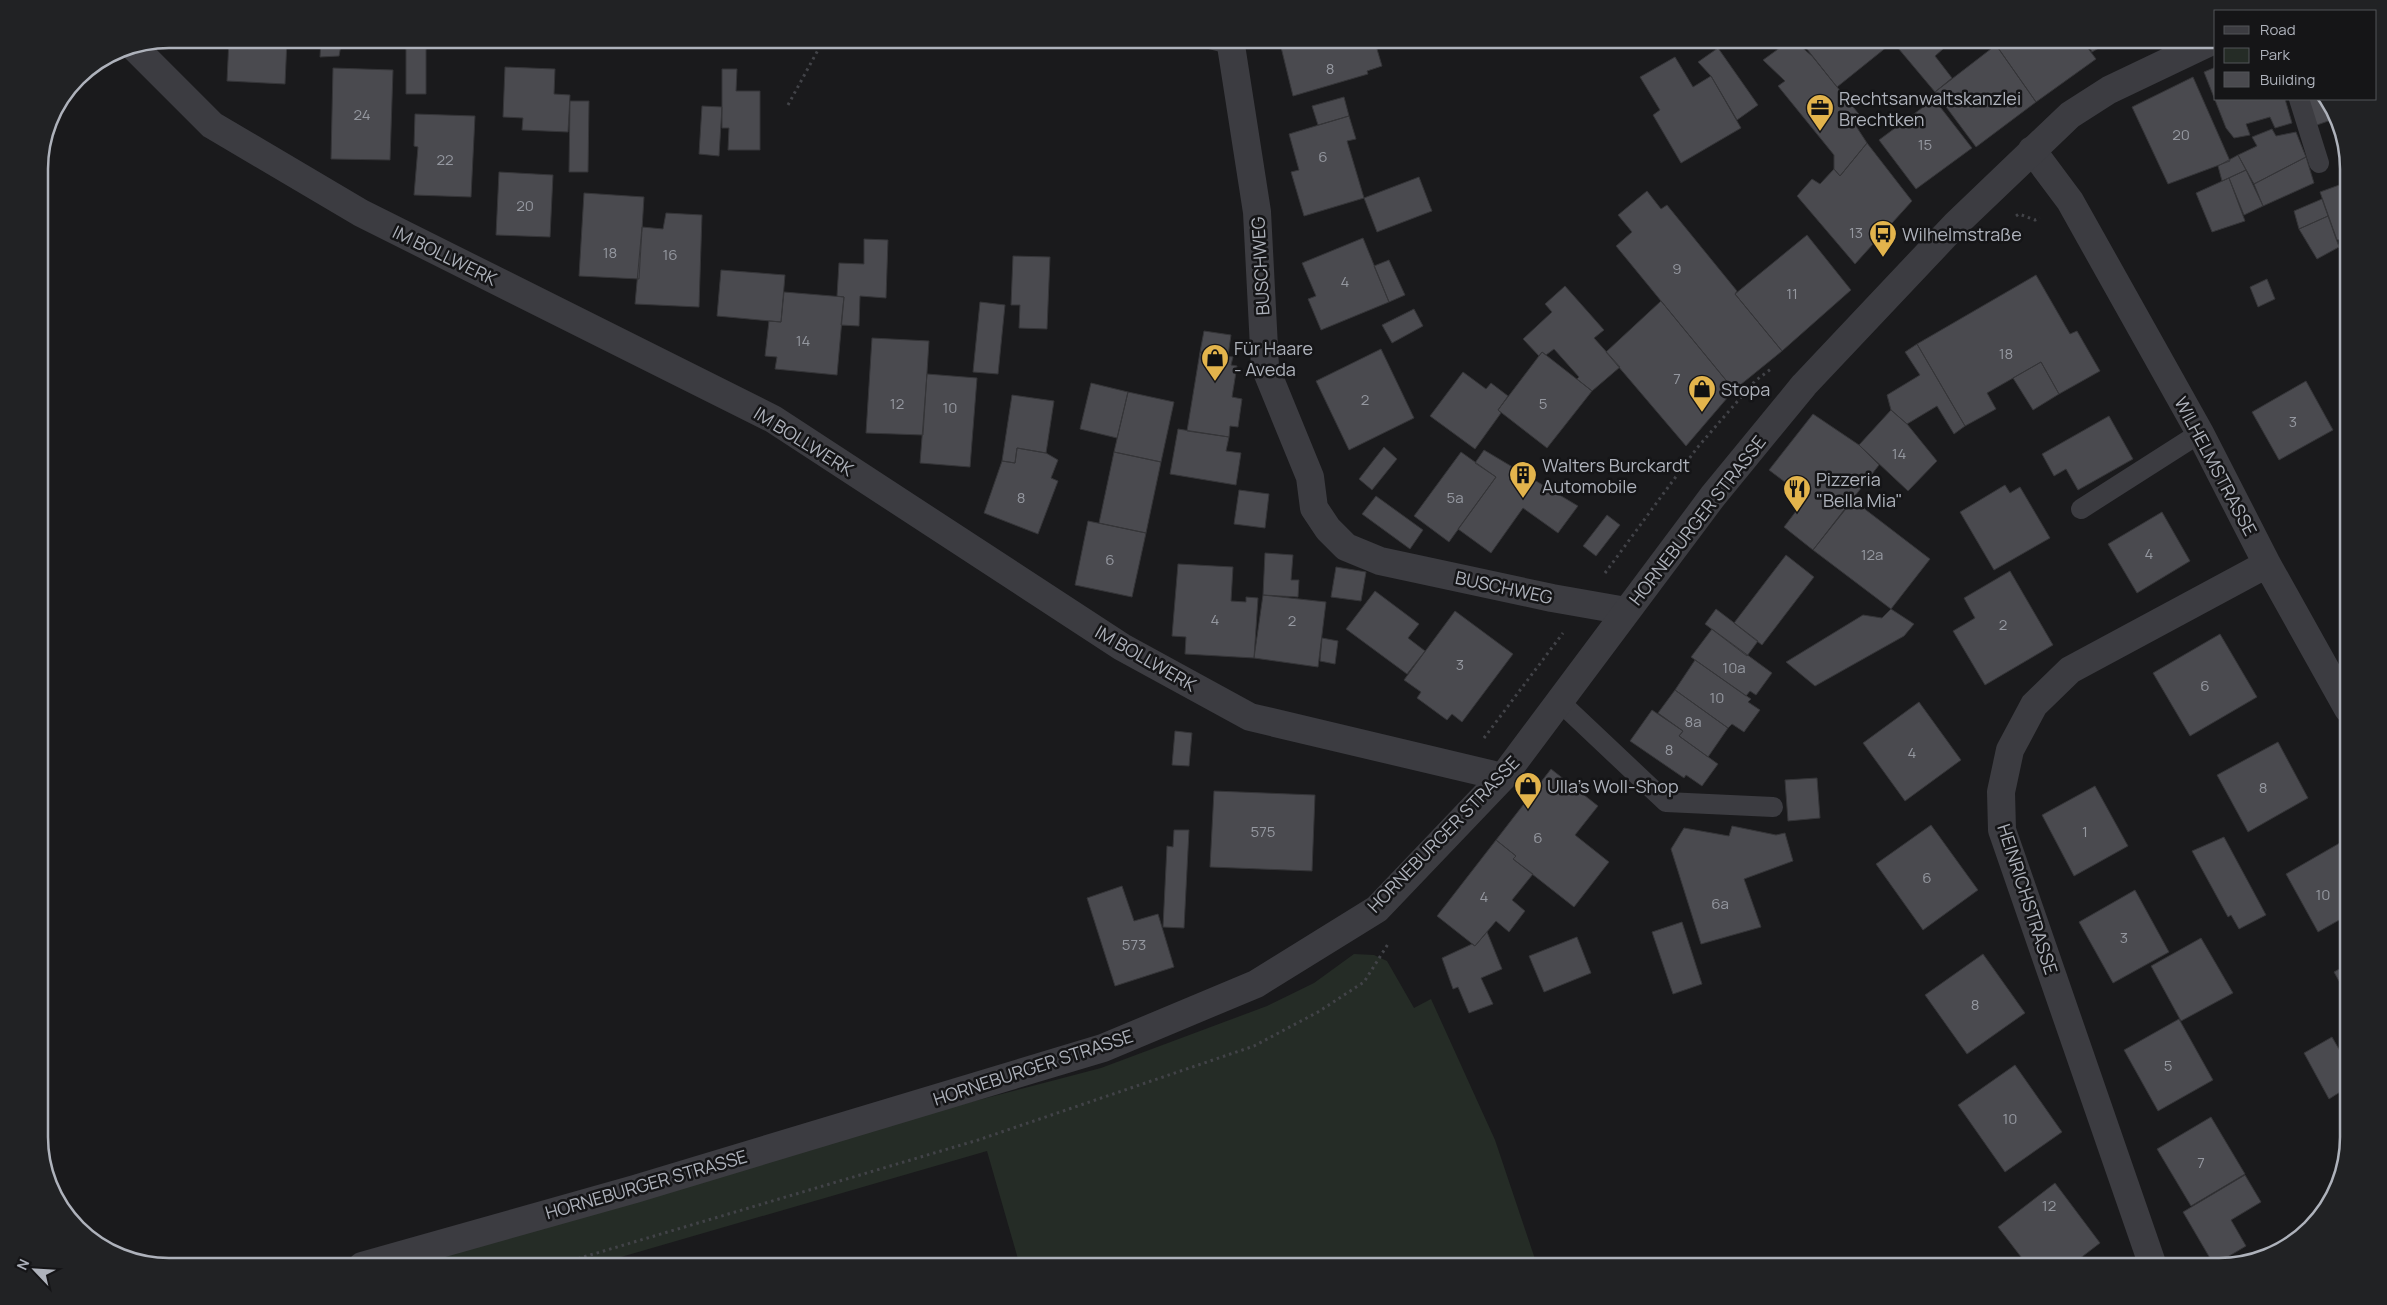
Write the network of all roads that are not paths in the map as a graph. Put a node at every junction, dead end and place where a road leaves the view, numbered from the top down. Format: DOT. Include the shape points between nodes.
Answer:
graph roads {
  1 [pos="1225,48"];
  2 [pos="2177,48"];
  3 [pos="139,52"];
  4 [pos="2299,100"];
  5 [pos="2032,150"];
  6 [pos="2319,163"];
  7 [pos="2200,433"];
  8 [pos="2080,510"];
  9 [pos="2267,564"];
  10 [pos="1626,611"];
  11 [pos="2340,694"];
  12 [pos="1559,701"];
  13 [pos="1502,777"];
  14 [pos="1773,806"];
  15 [pos="390,1258"];
  16 [pos="2150,1258"];
  1 -- 10 [label="street, BUSCHWEG" via="1257,212 1265,367 1310,477 1314,508 1328,529 1346,547 1380,561"];
  2 -- 5 [label="street, HORNEBURGER STRASSE" via="2070,115"];
  3 -- 13 [label="street, IM BOLLWERK" via="220,130 361,214 773,419 1122,647 1250,717"];
  4 -- 6 [label="lane"];
  5 -- 7 [label="street, WILHELMSTRASSE" via="2070,201"];
  5 -- 10 [label="street, HORNEBURGER STRASSE" via="1956,224 1804,385"];
  7 -- 8 [label="lane"];
  7 -- 9 [label="street, WILHELMSTRASSE"];
  9 -- 11 [label="street, WILHELMSTRASSE"];
  9 -- 16 [label="street, HEINRICHSTRASSE" via="2070,670 2034,705 2010,750 2001,792 2002,830"];
  10 -- 12 [label="street, HORNEBURGER STRASSE"];
  12 -- 13 [label="street, HORNEBURGER STRASSE"];
  12 -- 14 [label="lane" via="1666,802"];
  13 -- 15 [label="street, HORNEBURGER STRASSE" via="1377,909 1256,984 1103,1048"];
}
